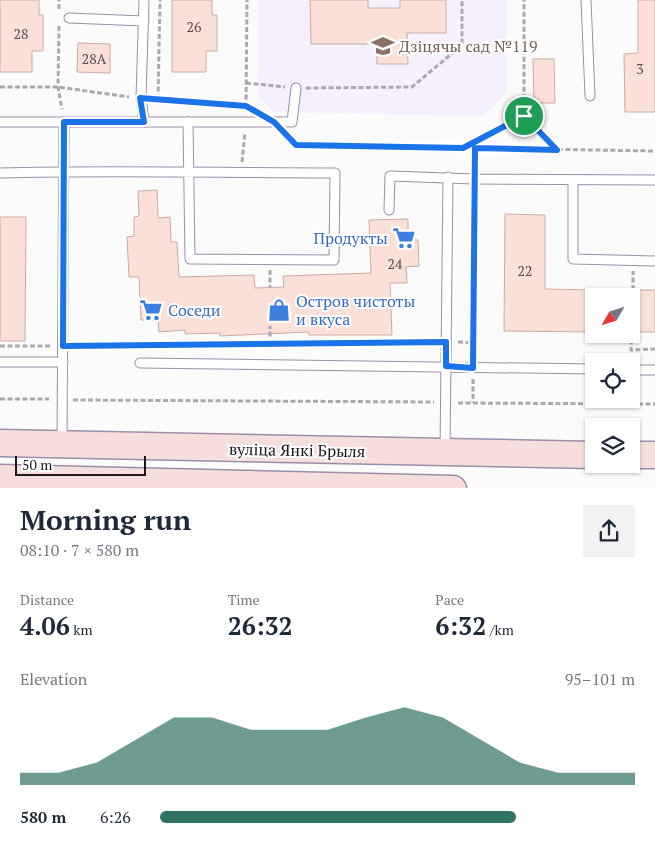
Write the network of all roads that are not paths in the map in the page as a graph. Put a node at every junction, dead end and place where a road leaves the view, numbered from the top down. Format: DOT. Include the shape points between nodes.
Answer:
graph roads {
  1 [pos="144,0"];
  2 [pos="586,0"];
  3 [pos="69,18"];
  4 [pos="144,21"];
  5 [pos="296,88"];
  6 [pos="590,96"];
  7 [pos="0,122"];
  8 [pos="64,122"];
  9 [pos="144,122"];
  10 [pos="188,122"];
  11 [pos="64,171"];
  12 [pos="0,173"];
  13 [pos="188,173"];
  14 [pos="448,177"];
  15 [pos="573,180"];
  16 [pos="655,180"];
  17 [pos="389,210"];
  18 [pos="655,261"];
  19 [pos="0,362"];
  20 [pos="63,362"];
  21 [pos="140,363"];
  22 [pos="446,366"];
  23 [pos="585,369"];
  24 [pos="640,370"];
  25 [pos="655,370"];
  26 [pos="0,443"];
  27 [pos="62,445"];
  28 [pos="445,454"];
  29 [pos="585,455"];
  30 [pos="640,455"];
  31 [pos="655,455"];
  32 [pos="0,478"];
  33 [pos="65,484"];
  34 [pos="440,488"];
  35 [pos="453,488"];
  1 -- 4 [label="lane"];
  2 -- 6 [label="lane"];
  3 -- 4 [label="lane"];
  4 -- 9 [label="lane" via="140,98"];
  5 -- 10 [label="lane" via="292,122"];
  7 -- 8 [label="lane"];
  8 -- 9 [label="lane"];
  8 -- 11 [label="lane"];
  9 -- 10 [label="lane"];
  10 -- 13 [label="lane"];
  11 -- 12 [label="lane"];
  11 -- 13 [label="lane"];
  11 -- 20 [label="lane"];
  13 -- 13 [label="lane" via="190,259 334,260 335,173"];
  14 -- 15 [label="lane"];
  14 -- 17 [label="lane" via="390,176"];
  14 -- 22 [label="lane"];
  15 -- 16 [label="lane"];
  15 -- 18 [label="lane" via="573,259"];
  19 -- 20 [label="lane"];
  20 -- 27 [label="lane"];
  21 -- 22 [label="lane"];
  22 -- 23 [label="lane"];
  22 -- 28 [label="lane"];
  24 -- 25 [label="lane"];
  26 -- 27 [label="main road, вуліца Янкі Брыля"];
  27 -- 28 [label="main road, вуліца Янкі Брыля"];
  28 -- 29 [label="main road, вуліца Янкі Брыля"];
  30 -- 31 [label="main road"];
  32 -- 33 [label="main road, вуліца Янкі Брыля"];
  33 -- 34 [label="main road, вуліца Янкі Брыля"];
  34 -- 35 [label="main road, вуліца Янкі Брыля"];
}
